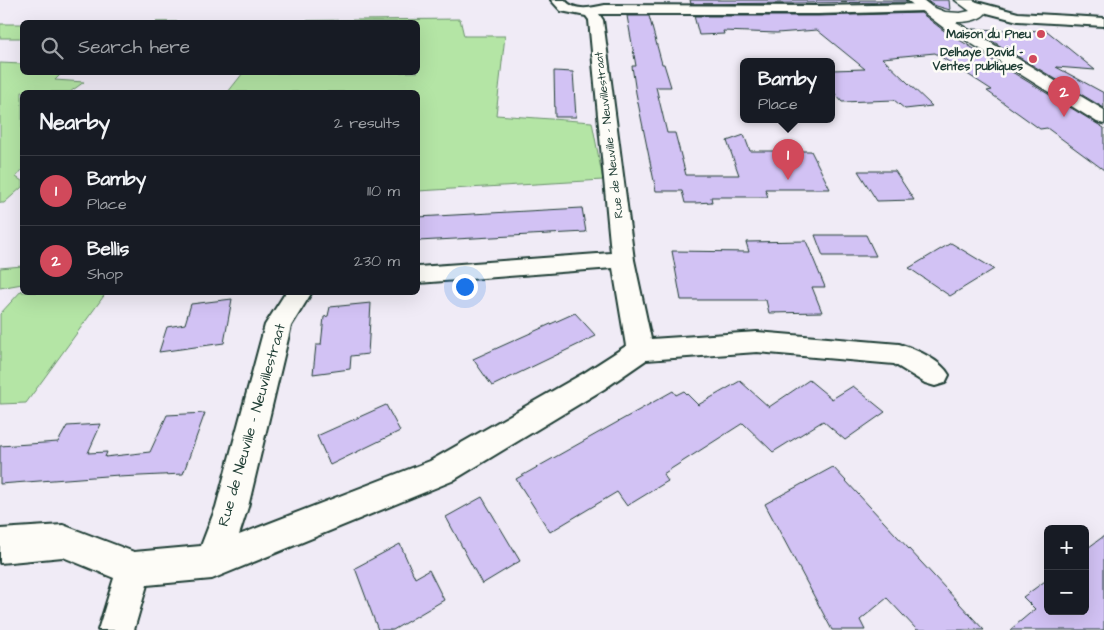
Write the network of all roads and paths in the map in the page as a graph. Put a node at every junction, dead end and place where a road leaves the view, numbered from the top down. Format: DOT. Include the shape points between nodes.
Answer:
graph roads {
  1 [pos="558,0"];
  2 [pos="622,0"];
  3 [pos="653,2"];
  4 [pos="923,5"];
  5 [pos="602,7"];
  6 [pos="674,8"];
  7 [pos="636,9"];
  8 [pos="978,9"];
  9 [pos="1104,22"];
  10 [pos="1104,28"];
  11 [pos="1104,118"];
  12 [pos="623,260"];
  13 [pos="420,275"];
  14 [pos="296,295"];
  15 [pos="640,350"];
  16 [pos="935,375"];
  17 [pos="0,546"];
  18 [pos="212,562"];
  19 [pos="134,569"];
  20 [pos="116,630"];
  1 -- 5 [label="street" via="566,9"];
  2 -- 3 [label="street"];
  3 -- 6 [label="street"];
  3 -- 7 [label="street"];
  4 -- 6 [label="street" via="818,10"];
  4 -- 8 [label="main road" via="949,25"];
  5 -- 7 [label="street"];
  5 -- 12 [label="street, Rue de Neuville - Neuvillestraat" via="596,20"];
  6 -- 7 [label="street"];
  8 -- 9 [label="street" via="1018,17"];
  8 -- 10 [label="street" via="1017,23"];
  8 -- 11 [label="main road"];
  12 -- 13 [label="street"];
  12 -- 15 [label="street, Rue de Neuville - Neuvillestraat"];
  14 -- 18 [label="street, Rue de Neuville - Neuvillestraat" via="278,325 232,507"];
  15 -- 16 [label="street" via="757,342 900,354"];
  15 -- 18 [label="street" via="594,381 440,471"];
  17 -- 19 [label="street" via="63,541"];
  18 -- 19 [label="street"];
  19 -- 20 [label="street"];
}
